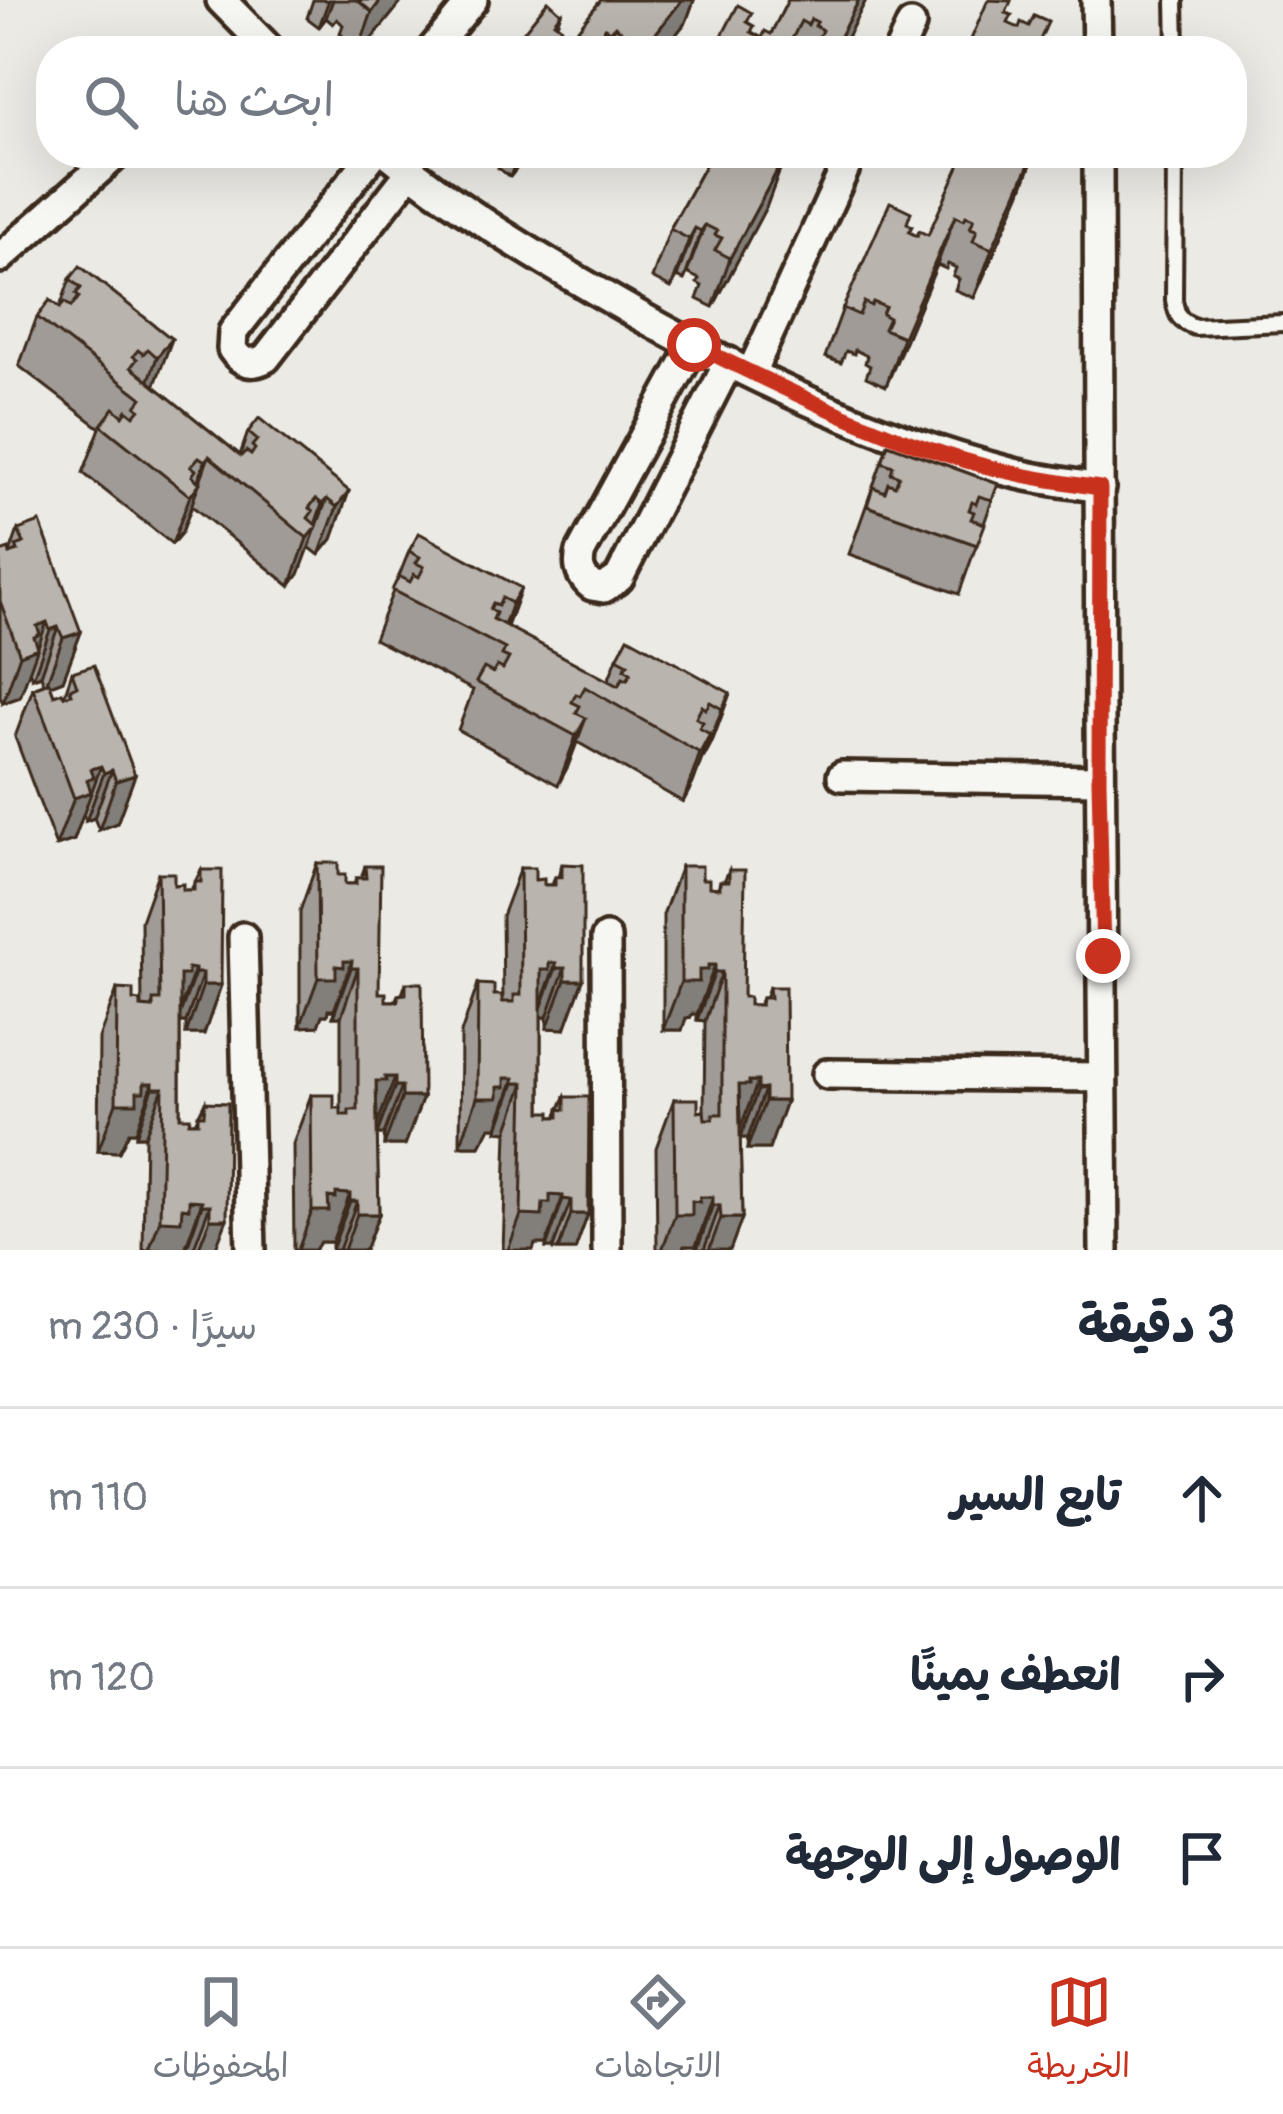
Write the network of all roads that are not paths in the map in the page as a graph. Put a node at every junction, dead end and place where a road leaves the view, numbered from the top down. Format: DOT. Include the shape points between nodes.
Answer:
graph roads {
  1 [pos="221,0"];
  2 [pos="473,0"];
  3 [pos="1096,0"];
  4 [pos="1175,0"];
  5 [pos="246,36"];
  6 [pos="443,36"];
  7 [pos="1097,36"];
  8 [pos="1176,36"];
  9 [pos="101,168"];
  10 [pos="362,168"];
  11 [pos="407,168"];
  12 [pos="845,168"];
  13 [pos="1098,168"];
  14 [pos="1175,168"];
  15 [pos="411,171"];
  16 [pos="0,258"];
  17 [pos="1283,323"];
  18 [pos="694,345"];
  19 [pos="740,368"];
  20 [pos="1100,488"];
  21 [pos="842,776"];
  22 [pos="1099,780"];
  23 [pos="242,937"];
  24 [pos="606,938"];
  25 [pos="827,1074"];
  26 [pos="1102,1077"];
  27 [pos="251,1250"];
  28 [pos="607,1250"];
  29 [pos="1104,1250"];
  1 -- 5 [label="street"];
  2 -- 6 [label="street"];
  3 -- 7 [label="street"];
  4 -- 8 [label="lane"];
  9 -- 16 [label="street"];
  10 -- 15 [label="street" via="232,332 232,349 243,361 266,358"];
  11 -- 15 [label="street"];
  12 -- 19 [label="street"];
  13 -- 20 [label="street"];
  14 -- 17 [label="lane" via="1177,316 1195,327"];
  15 -- 18 [label="street" via="541,259"];
  18 -- 19 [label="street"];
  18 -- 19 [label="street" via="581,552 581,575 592,586 619,578"];
  19 -- 20 [label="street" via="944,453"];
  20 -- 22 [label="street"];
  21 -- 22 [label="street"];
  22 -- 26 [label="street"];
  23 -- 27 [label="street"];
  24 -- 28 [label="street"];
  25 -- 26 [label="street"];
  26 -- 29 [label="street"];
}
